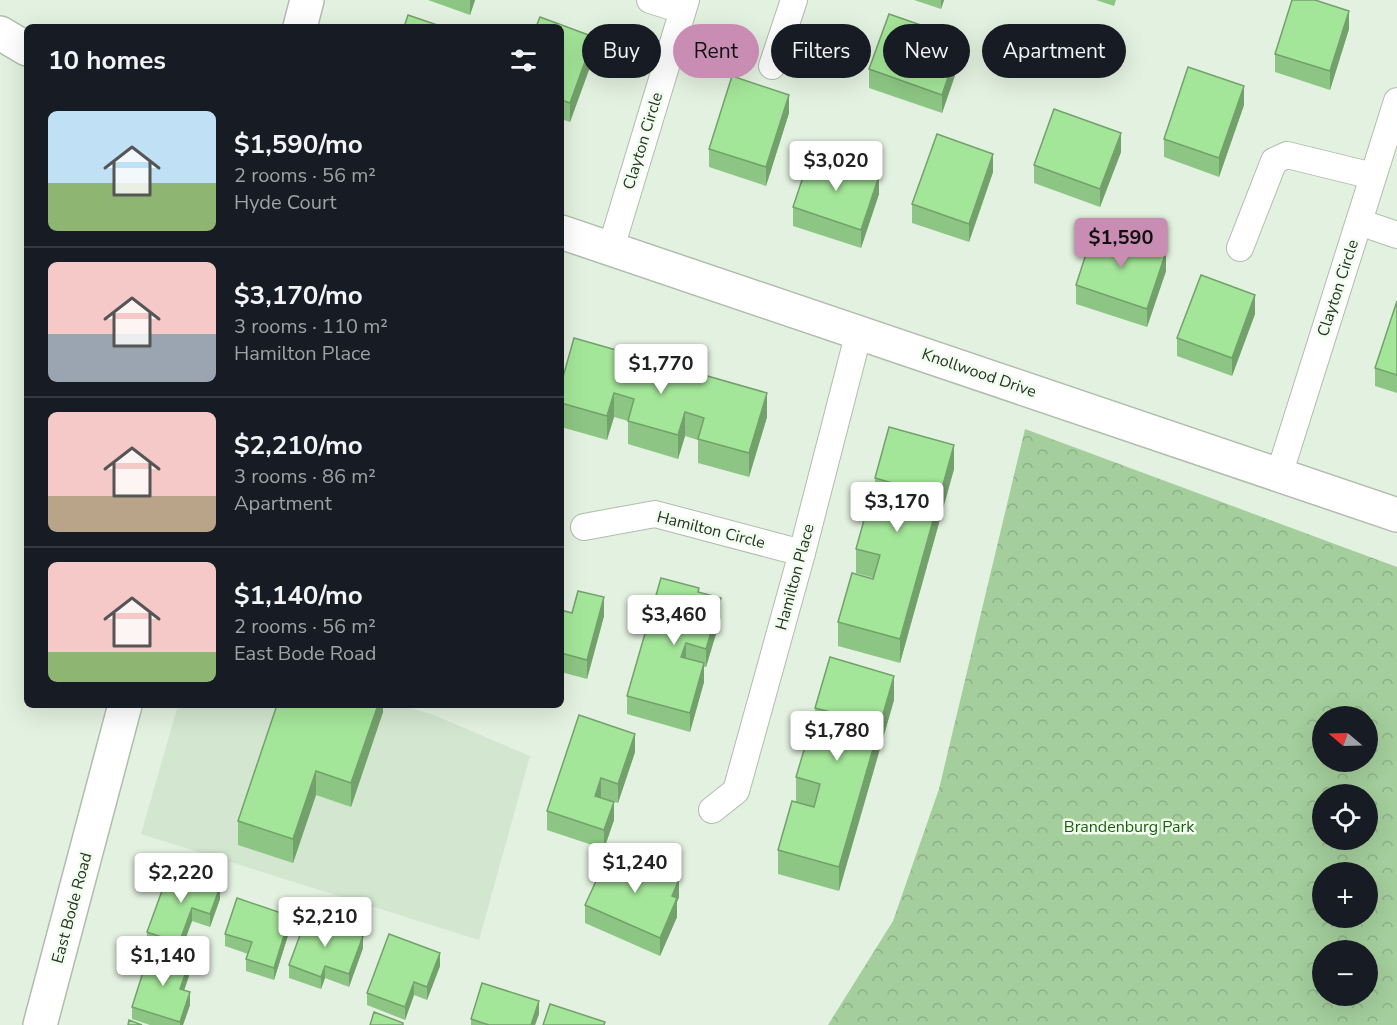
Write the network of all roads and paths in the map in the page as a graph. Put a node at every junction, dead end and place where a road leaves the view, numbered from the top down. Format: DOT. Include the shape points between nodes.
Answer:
graph roads {
  1 [pos="307,0"];
  2 [pos="650,0"];
  3 [pos="794,0"];
  4 [pos="684,5"];
  5 [pos="301,24"];
  6 [pos="786,24"];
  7 [pos="0,33"];
  8 [pos="24,47"];
  9 [pos="1397,101"];
  10 [pos="1383,164"];
  11 [pos="1359,222"];
  12 [pos="564,233"];
  13 [pos="1397,235"];
  14 [pos="611,248"];
  15 [pos="1240,248"];
  16 [pos="859,332"];
  17 [pos="1279,475"];
  18 [pos="1397,515"];
  19 [pos="584,527"];
  20 [pos="802,553"];
  21 [pos="124,708"];
  22 [pos="712,810"];
  23 [pos="40,1025"];
  1 -- 5 [label="street"];
  2 -- 4 [label="street"];
  3 -- 6 [label="street"];
  4 -- 14 [label="street, Clayton Circle"];
  7 -- 8 [label="street"];
  9 -- 10 [label="street, Clayton Circle"];
  10 -- 11 [label="street, Clayton Circle"];
  10 -- 15 [label="street" via="1287,155 1274,161"];
  11 -- 13 [label="street"];
  11 -- 17 [label="street, Clayton Circle"];
  12 -- 14 [label="street, Knollwood Drive"];
  14 -- 16 [label="street, Knollwood Drive"];
  16 -- 17 [label="street, Knollwood Drive"];
  16 -- 20 [label="street, Hamilton Place"];
  17 -- 18 [label="street, Knollwood Drive"];
  19 -- 20 [label="street, Hamilton Circle" via="656,514"];
  20 -- 22 [label="street, Hamilton Place" via="736,791"];
  21 -- 23 [label="street, East Bode Road"];
}
